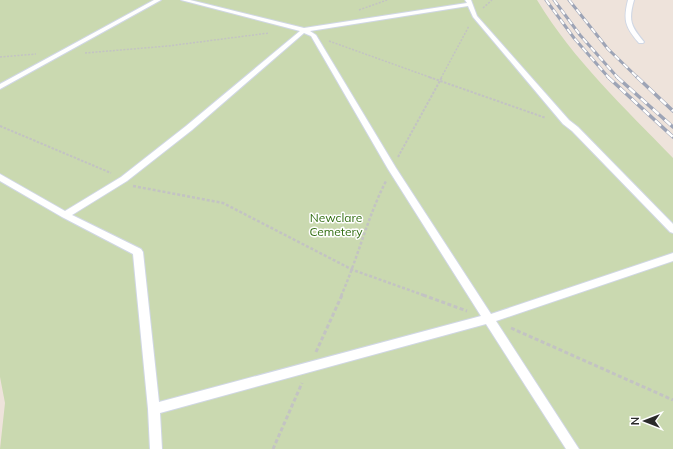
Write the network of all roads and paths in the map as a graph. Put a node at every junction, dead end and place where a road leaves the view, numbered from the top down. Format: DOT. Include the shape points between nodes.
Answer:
graph roads {
  1 [pos="158,0"];
  2 [pos="184,0"];
  3 [pos="387,0"];
  4 [pos="492,0"];
  5 [pos="631,0"];
  6 [pos="468,2"];
  7 [pos="357,10"];
  8 [pos="475,16"];
  9 [pos="304,30"];
  10 [pos="269,33"];
  11 [pos="313,35"];
  12 [pos="641,42"];
  13 [pos="62,52"];
  14 [pos="0,57"];
  15 [pos="439,79"];
  16 [pos="0,87"];
  17 [pos="546,118"];
  18 [pos="0,126"];
  19 [pos="392,169"];
  20 [pos="0,178"];
  21 [pos="124,179"];
  22 [pos="65,215"];
  23 [pos="673,230"];
  24 [pos="673,257"];
  25 [pos="353,270"];
  26 [pos="488,319"];
  27 [pos="510,328"];
  28 [pos="309,366"];
  29 [pos="673,400"];
  30 [pos="154,409"];
  31 [pos="156,449"];
  32 [pos="273,449"];
  33 [pos="573,449"];
  1 -- 13 [label="lane"];
  2 -- 9 [label="lane"];
  3 -- 7 [label="path"];
  4 -- 8 [label="path"];
  5 -- 12 [label="lane" via="627,22 629,29"];
  6 -- 8 [label="lane"];
  6 -- 9 [label="lane"];
  8 -- 15 [label="path"];
  8 -- 23 [label="lane" via="566,122 575,128"];
  9 -- 11 [label="lane"];
  9 -- 21 [label="lane" via="207,113"];
  10 -- 13 [label="path" via="130,50 97,53"];
  11 -- 15 [label="path"];
  11 -- 19 [label="lane"];
  13 -- 14 [label="path"];
  13 -- 16 [label="lane"];
  15 -- 17 [label="path"];
  15 -- 19 [label="path"];
  18 -- 21 [label="path"];
  19 -- 25 [label="path" via="374,204"];
  19 -- 26 [label="lane"];
  20 -- 22 [label="lane"];
  21 -- 22 [label="lane"];
  21 -- 25 [label="path" via="127,184 223,203"];
  22 -- 30 [label="lane" via="138,252"];
  24 -- 26 [label="lane"];
  25 -- 26 [label="path"];
  25 -- 28 [label="path"];
  26 -- 28 [label="lane"];
  26 -- 33 [label="lane"];
  27 -- 29 [label="path"];
  28 -- 30 [label="lane"];
  28 -- 32 [label="path"];
  30 -- 31 [label="lane"];
}
